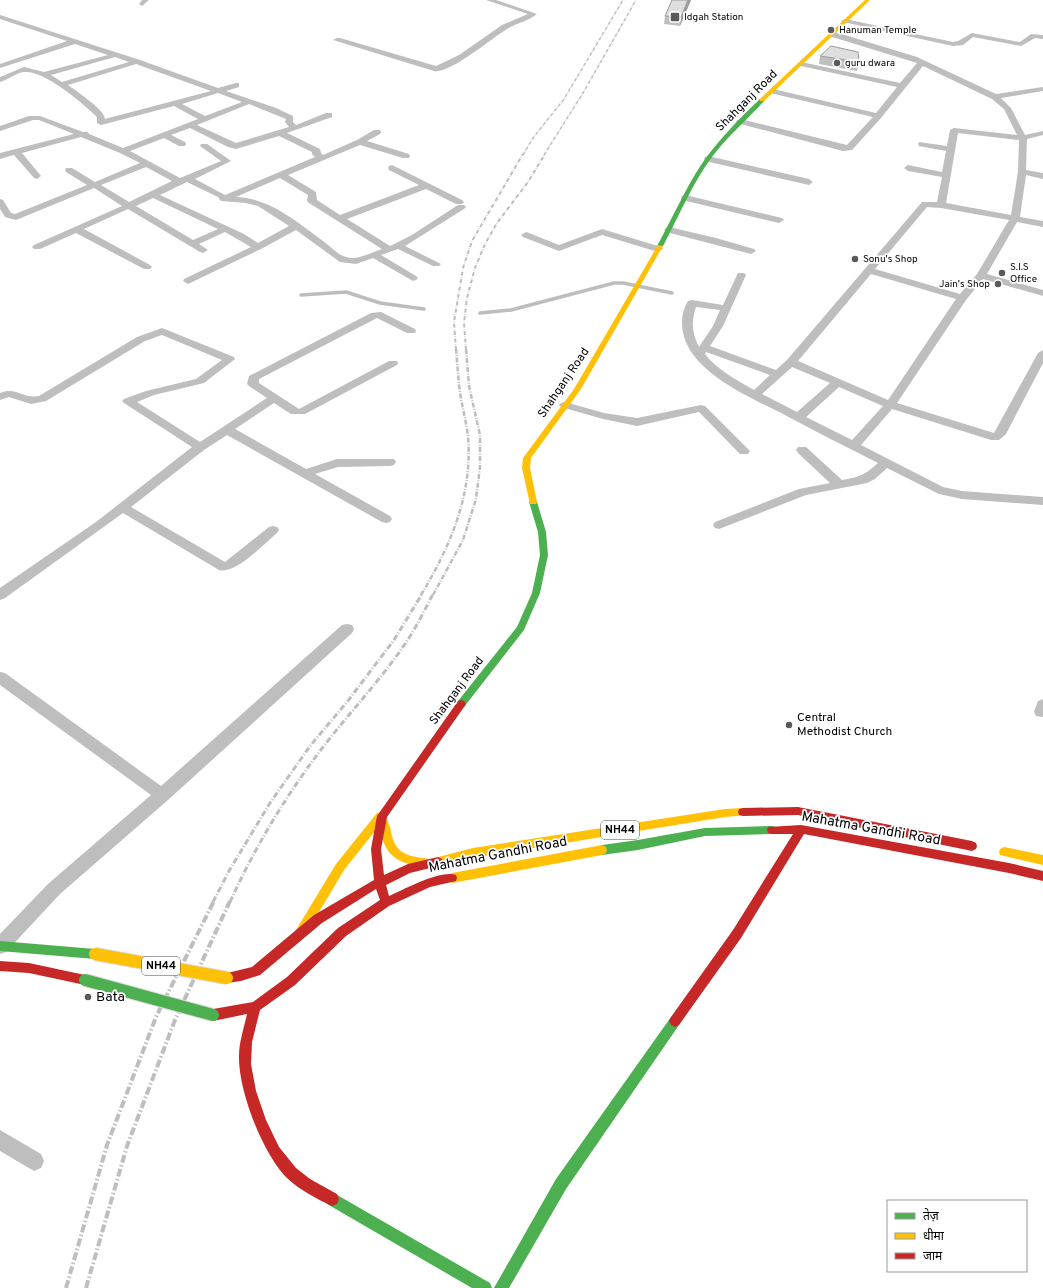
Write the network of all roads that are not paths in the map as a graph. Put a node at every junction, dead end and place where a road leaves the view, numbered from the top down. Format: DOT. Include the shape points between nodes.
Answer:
graph roads {
  1 [pos="489,0"];
  2 [pos="868,0"];
  3 [pos="0,17"];
  4 [pos="846,21"];
  5 [pos="832,34"];
  6 [pos="1043,37"];
  7 [pos="337,40"];
  8 [pos="73,42"];
  9 [pos="115,55"];
  10 [pos="136,62"];
  11 [pos="921,63"];
  12 [pos="801,64"];
  13 [pos="0,66"];
  14 [pos="43,75"];
  15 [pos="0,80"];
  16 [pos="60,84"];
  17 [pos="236,85"];
  18 [pos="902,86"];
  19 [pos="1043,89"];
  20 [pos="219,91"];
  21 [pos="773,91"];
  22 [pos="198,97"];
  23 [pos="995,97"];
  24 [pos="248,102"];
  25 [pos="175,104"];
  26 [pos="225,111"];
  27 [pos="329,115"];
  28 [pos="878,116"];
  29 [pos="205,119"];
  30 [pos="740,121"];
  31 [pos="191,125"];
  32 [pos="295,128"];
  33 [pos="92,129"];
  34 [pos="0,130"];
  35 [pos="377,132"];
  36 [pos="280,133"];
  37 [pos="1043,133"];
  38 [pos="165,135"];
  39 [pos="1024,138"];
  40 [pos="360,142"];
  41 [pos="182,144"];
  42 [pos="922,144"];
  43 [pos="204,146"];
  44 [pos="951,149"];
  45 [pos="123,152"];
  46 [pos="17,153"];
  47 [pos="0,156"];
  48 [pos="406,156"];
  49 [pos="322,158"];
  50 [pos="708,159"];
  51 [pos="146,164"];
  52 [pos="392,168"];
  53 [pos="908,168"];
  54 [pos="69,170"];
  55 [pos="1022,172"];
  56 [pos="281,175"];
  57 [pos="947,175"];
  58 [pos="37,176"];
  59 [pos="1043,176"];
  60 [pos="184,180"];
  61 [pos="809,182"];
  62 [pos="94,186"];
  63 [pos="425,186"];
  64 [pos="153,195"];
  65 [pos="685,198"];
  66 [pos="224,199"];
  67 [pos="0,202"];
  68 [pos="941,204"];
  69 [pos="130,205"];
  70 [pos="340,218"];
  71 [pos="1015,218"];
  72 [pos="779,220"];
  73 [pos="1043,224"];
  74 [pos="296,226"];
  75 [pos="76,229"];
  76 [pos="225,229"];
  77 [pos="669,230"];
  78 [pos="526,235"];
  79 [pos="193,243"];
  80 [pos="37,247"];
  81 [pos="258,247"];
  82 [pos="393,248"];
  83 [pos="658,249"];
  84 [pos="203,250"];
  85 [pos="751,251"];
  86 [pos="374,255"];
  87 [pos="436,264"];
  88 [pos="147,267"];
  89 [pos="868,270"];
  90 [pos="741,275"];
  91 [pos="981,275"];
  92 [pos="413,278"];
  93 [pos="188,281"];
  94 [pos="1043,293"];
  95 [pos="962,298"];
  96 [pos="725,308"];
  97 [pos="411,331"];
  98 [pos="702,352"];
  99 [pos="1043,352"];
  100 [pos="791,362"];
  101 [pos="393,363"];
  102 [pos="778,374"];
  103 [pos="838,382"];
  104 [pos="755,395"];
  105 [pos="0,397"];
  106 [pos="273,399"];
  107 [pos="566,405"];
  108 [pos="890,405"];
  109 [pos="798,418"];
  110 [pos="227,430"];
  111 [pos="853,446"];
  112 [pos="200,447"];
  113 [pos="744,450"];
  114 [pos="802,450"];
  115 [pos="390,462"];
  116 [pos="886,463"];
  117 [pos="304,474"];
  118 [pos="840,485"];
  119 [pos="1043,500"];
  120 [pos="122,507"];
  121 [pos="386,519"];
  122 [pos="719,525"];
  123 [pos="273,530"];
  124 [pos="0,594"];
  125 [pos="347,629"];
  126 [pos="0,676"];
  127 [pos="162,795"];
  128 [pos="382,816"];
  129 [pos="801,829"];
  130 [pos="980,848"];
  131 [pos="996,851"];
  132 [pos="1043,860"];
  133 [pos="428,863"];
  134 [pos="1043,876"];
  135 [pos="380,882"];
  136 [pos="385,903"];
  137 [pos="298,937"];
  138 [pos="0,946"];
  139 [pos="0,966"];
  140 [pos="255,1007"];
  141 [pos="0,1140"];
  142 [pos="34,1161"];
  143 [pos="485,1288"];
  144 [pos="501,1288"];
  1 -- 7 [label="street" via="534,14 505,27 462,56 437,68"];
  2 -- 4 [label="main road, Shahganj Road"];
  3 -- 8 [label="street"];
  4 -- 5 [label="main road, Shahganj Road"];
  4 -- 6 [label="street" via="954,44 972,35 1021,44 1034,36"];
  5 -- 11 [label="street"];
  5 -- 12 [label="main road, Shahganj Road"];
  8 -- 9 [label="street"];
  8 -- 13 [label="street"];
  9 -- 10 [label="street"];
  9 -- 14 [label="street"];
  10 -- 16 [label="street"];
  10 -- 20 [label="street"];
  11 -- 18 [label="street"];
  11 -- 23 [label="street"];
  12 -- 18 [label="street"];
  12 -- 21 [label="main road, Shahganj Road"];
  14 -- 15 [label="street" via="24,69"];
  14 -- 16 [label="street"];
  16 -- 33 [label="street" via="101,116"];
  17 -- 20 [label="street"];
  18 -- 28 [label="street"];
  19 -- 23 [label="street"];
  20 -- 22 [label="street"];
  20 -- 24 [label="street"];
  21 -- 28 [label="street"];
  21 -- 30 [label="main road, Shahganj Road"];
  22 -- 25 [label="street"];
  22 -- 26 [label="street"];
  23 -- 39 [label="street" via="1011,114"];
  24 -- 26 [label="street"];
  24 -- 32 [label="street" via="289,118 289,122"];
  25 -- 29 [label="street"];
  25 -- 33 [label="street"];
  26 -- 29 [label="street"];
  27 -- 32 [label="street"];
  28 -- 30 [label="street" via="851,147 846,148"];
  29 -- 31 [label="street"];
  30 -- 50 [label="main road, Shahganj Road"];
  31 -- 36 [label="street" via="234,146"];
  31 -- 38 [label="street"];
  32 -- 36 [label="street"];
  33 -- 34 [label="street" via="37,117"];
  33 -- 45 [label="street"];
  33 -- 46 [label="street"];
  35 -- 40 [label="street"];
  36 -- 49 [label="street" via="317,151 316,154"];
  37 -- 39 [label="street"];
  38 -- 41 [label="street"];
  38 -- 45 [label="street"];
  39 -- 44 [label="street" via="956,130"];
  39 -- 55 [label="street"];
  40 -- 48 [label="street"];
  40 -- 49 [label="street"];
  42 -- 44 [label="street"];
  43 -- 60 [label="street" via="227,161"];
  44 -- 57 [label="street"];
  45 -- 51 [label="street"];
  46 -- 47 [label="street"];
  46 -- 58 [label="street"];
  49 -- 56 [label="street"];
  50 -- 61 [label="street"];
  50 -- 65 [label="main road, Shahganj Road"];
  51 -- 60 [label="street"];
  51 -- 62 [label="street"];
  52 -- 63 [label="street"];
  53 -- 57 [label="street"];
  54 -- 62 [label="street"];
  55 -- 59 [label="street"];
  55 -- 71 [label="street"];
  56 -- 66 [label="street"];
  56 -- 70 [label="street" via="313,194 312,200"];
  57 -- 68 [label="street"];
  60 -- 64 [label="street"];
  60 -- 66 [label="street" via="221,195"];
  62 -- 67 [label="street" via="16,217 8,215"];
  62 -- 69 [label="street"];
  63 -- 70 [label="street"];
  63 -- 82 [label="street" via="460,205 415,237"];
  64 -- 69 [label="street"];
  64 -- 76 [label="street"];
  65 -- 72 [label="street"];
  65 -- 77 [label="main road, Shahganj Road"];
  66 -- 74 [label="street" via="255,202"];
  68 -- 71 [label="street"];
  68 -- 89 [label="street" via="924,204"];
  69 -- 75 [label="street"];
  69 -- 79 [label="street"];
  70 -- 82 [label="street"];
  71 -- 73 [label="street"];
  71 -- 91 [label="street"];
  74 -- 81 [label="street"];
  74 -- 86 [label="street" via="345,261 356,261"];
  75 -- 80 [label="street"];
  75 -- 88 [label="street"];
  76 -- 79 [label="street"];
  76 -- 81 [label="street"];
  77 -- 83 [label="main road, Shahganj Road"];
  77 -- 85 [label="street"];
  78 -- 83 [label="street" via="559,248 604,232"];
  79 -- 84 [label="street"];
  81 -- 93 [label="street"];
  82 -- 86 [label="street"];
  82 -- 87 [label="street"];
  83 -- 107 [label="main road, Shahganj Road" via="636,291"];
  86 -- 92 [label="street"];
  89 -- 95 [label="street"];
  89 -- 100 [label="street"];
  90 -- 96 [label="street"];
  91 -- 94 [label="street"];
  91 -- 95 [label="street"];
  95 -- 108 [label="street"];
  96 -- 98 [label="street" via="718,326"];
  96 -- 98 [label="street" via="695,302 691,304 685,326 691,342"];
  97 -- 106 [label="street" via="381,315 372,316 253,378 253,384"];
  98 -- 102 [label="street"];
  98 -- 104 [label="street" via="718,372"];
  99 -- 108 [label="street" via="1000,434 995,438"];
  100 -- 102 [label="street"];
  100 -- 103 [label="street"];
  101 -- 106 [label="street" via="301,412 295,412"];
  102 -- 104 [label="street"];
  103 -- 108 [label="street"];
  103 -- 109 [label="street"];
  104 -- 109 [label="street"];
  105 -- 112 [label="street" via="9,393 32,401 42,399 141,339 162,331 167,332 230,359 200,380 128,401"];
  106 -- 110 [label="street"];
  107 -- 113 [label="street" via="603,416 637,422 701,408"];
  107 -- 128 [label="main road, Shahganj Road" via="527,458 530,493 542,532 544,555 536,593 520,628 461,704"];
  108 -- 111 [label="street"];
  109 -- 111 [label="street"];
  110 -- 112 [label="street"];
  110 -- 117 [label="street"];
  111 -- 116 [label="street"];
  112 -- 120 [label="street"];
  114 -- 118 [label="street"];
  115 -- 117 [label="street" via="337,463"];
  116 -- 118 [label="street" via="866,479"];
  116 -- 119 [label="street" via="930,487 951,493"];
  117 -- 121 [label="street"];
  118 -- 122 [label="street" via="803,492"];
  120 -- 123 [label="street" via="224,567 230,565"];
  120 -- 124 [label="street"];
  125 -- 127 [label="street"];
  126 -- 127 [label="street"];
  127 -- 138 [label="street" via="54,889"];
  128 -- 133 [label="main road" via="390,848 396,854 412,861"];
  128 -- 135 [label="main road, Shahganj Road" via="376,849"];
  128 -- 137 [label="main road, Shahganj Road" via="340,867"];
  129 -- 134 [label="main road, Mahatma Gandhi Road / NH44"];
  129 -- 136 [label="main road, Mahatma Gandhi Road / NH44" via="705,832 586,852 428,883"];
  129 -- 144 [label="main road" via="737,934 561,1184"];
  130 -- 133 [label="main road, Mahatma Gandhi Road / NH44" via="798,811 767,811 724,813 473,853"];
  131 -- 132 [label="main road"];
  133 -- 135 [label="main road, Mahatma Gandhi Road / NH44"];
  135 -- 136 [label="main road, Shahganj Road"];
  135 -- 137 [label="main road, Mahatma Gandhi Road / NH44" via="318,919"];
  136 -- 140 [label="main road, Mahatma Gandhi Road / NH44" via="342,932 291,981"];
  137 -- 138 [label="main road, Mahatma Gandhi Road / NH44, bridge" via="256,971 227,978 95,954"];
  139 -- 140 [label="main road, Mahatma Gandhi Road / NH44, bridge" via="29,968 85,980 213,1015"];
  140 -- 143 [label="main road" via="246,1045 245,1064 254,1106 277,1156 291,1173 309,1186"];
  141 -- 142 [label="street"];
}
